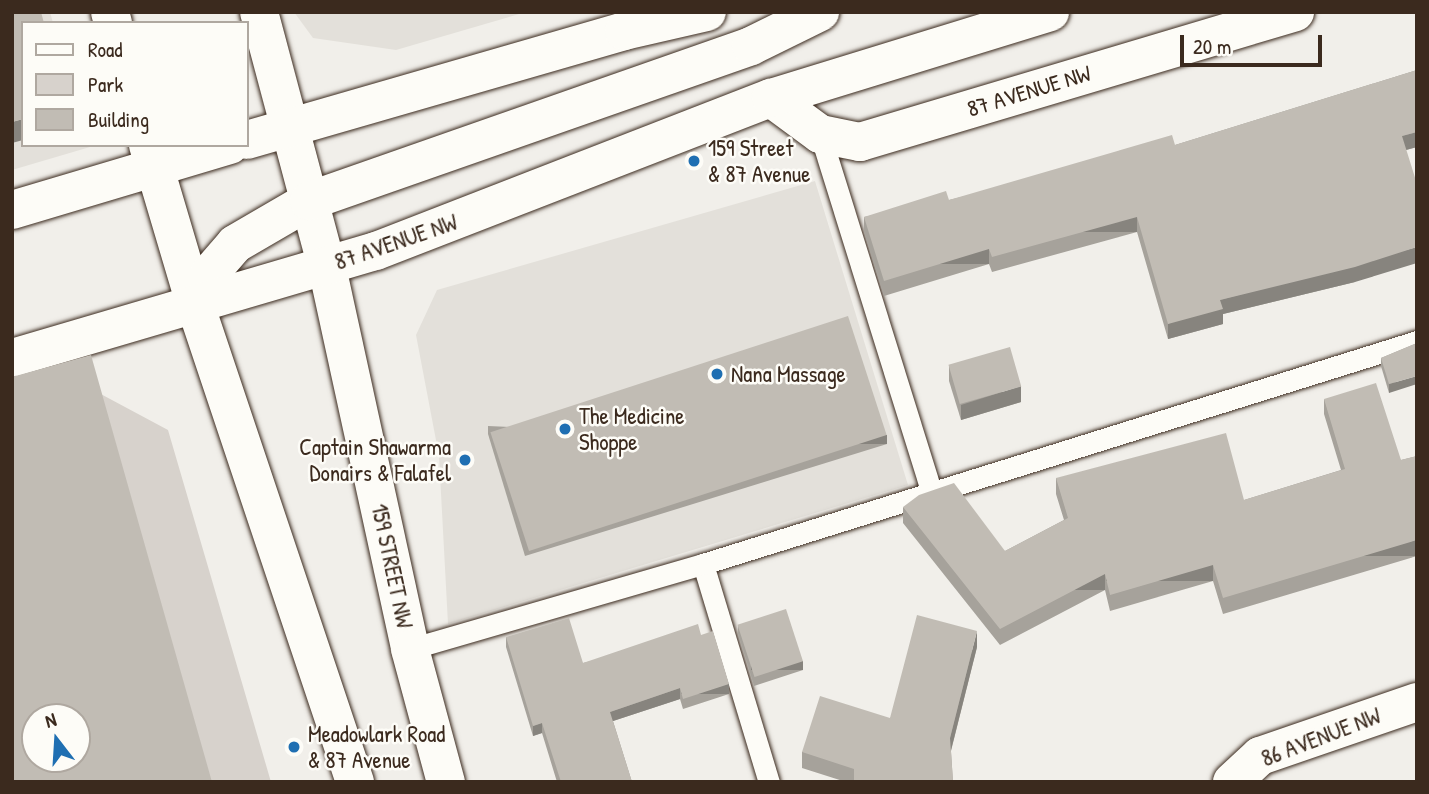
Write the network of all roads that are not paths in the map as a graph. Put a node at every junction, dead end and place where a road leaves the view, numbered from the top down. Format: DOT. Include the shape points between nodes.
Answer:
graph roads {
  1 [pos="259,12"];
  2 [pos="707,12"];
  3 [pos="820,12"];
  4 [pos="1050,12"];
  5 [pos="1295,12"];
  6 [pos="771,98"];
  7 [pos="290,128"];
  8 [pos="820,134"];
  9 [pos="248,140"];
  10 [pos="216,147"];
  11 [pos="152,156"];
  12 [pos="309,201"];
  13 [pos="12,210"];
  14 [pos="327,267"];
  15 [pos="195,304"];
  16 [pos="1417,341"];
  17 [pos="12,358"];
  18 [pos="931,491"];
  19 [pos="703,564"];
  20 [pos="410,649"];
  21 [pos="1417,702"];
  22 [pos="355,782"];
  23 [pos="446,782"];
  24 [pos="769,782"];
  25 [pos="1232,782"];
  1 -- 7 [label="main road, 159 STREET NW"];
  2 -- 7 [label="main road" via="624,30"];
  3 -- 12 [label="main road" via="751,46"];
  4 -- 6 [label="main road, 87 AVENUE NW"];
  5 -- 8 [label="main road, 87 AVENUE NW" via="860,142"];
  6 -- 8 [label="main road, 87 AVENUE NW"];
  6 -- 14 [label="main road, 87 AVENUE NW" via="443,227"];
  7 -- 9 [label="main road"];
  7 -- 12 [label="main road, 159 STREET NW"];
  8 -- 18 [label="lane"];
  10 -- 11 [label="main road"];
  11 -- 13 [label="main road"];
  11 -- 15 [label="main road"];
  12 -- 14 [label="main road, 159 STREET NW"];
  12 -- 15 [label="main road" via="235,244 210,273"];
  14 -- 15 [label="main road, 87 AVENUE NW"];
  14 -- 20 [label="main road, 159 STREET NW"];
  15 -- 17 [label="main road, 87 AVENUE NW"];
  15 -- 22 [label="main road"];
  16 -- 18 [label="lane"];
  18 -- 19 [label="lane"];
  19 -- 20 [label="lane"];
  19 -- 24 [label="lane"];
  20 -- 23 [label="main road, 159 STREET NW"];
  21 -- 25 [label="main road, 86 AVENUE NW" via="1260,756"];
}
